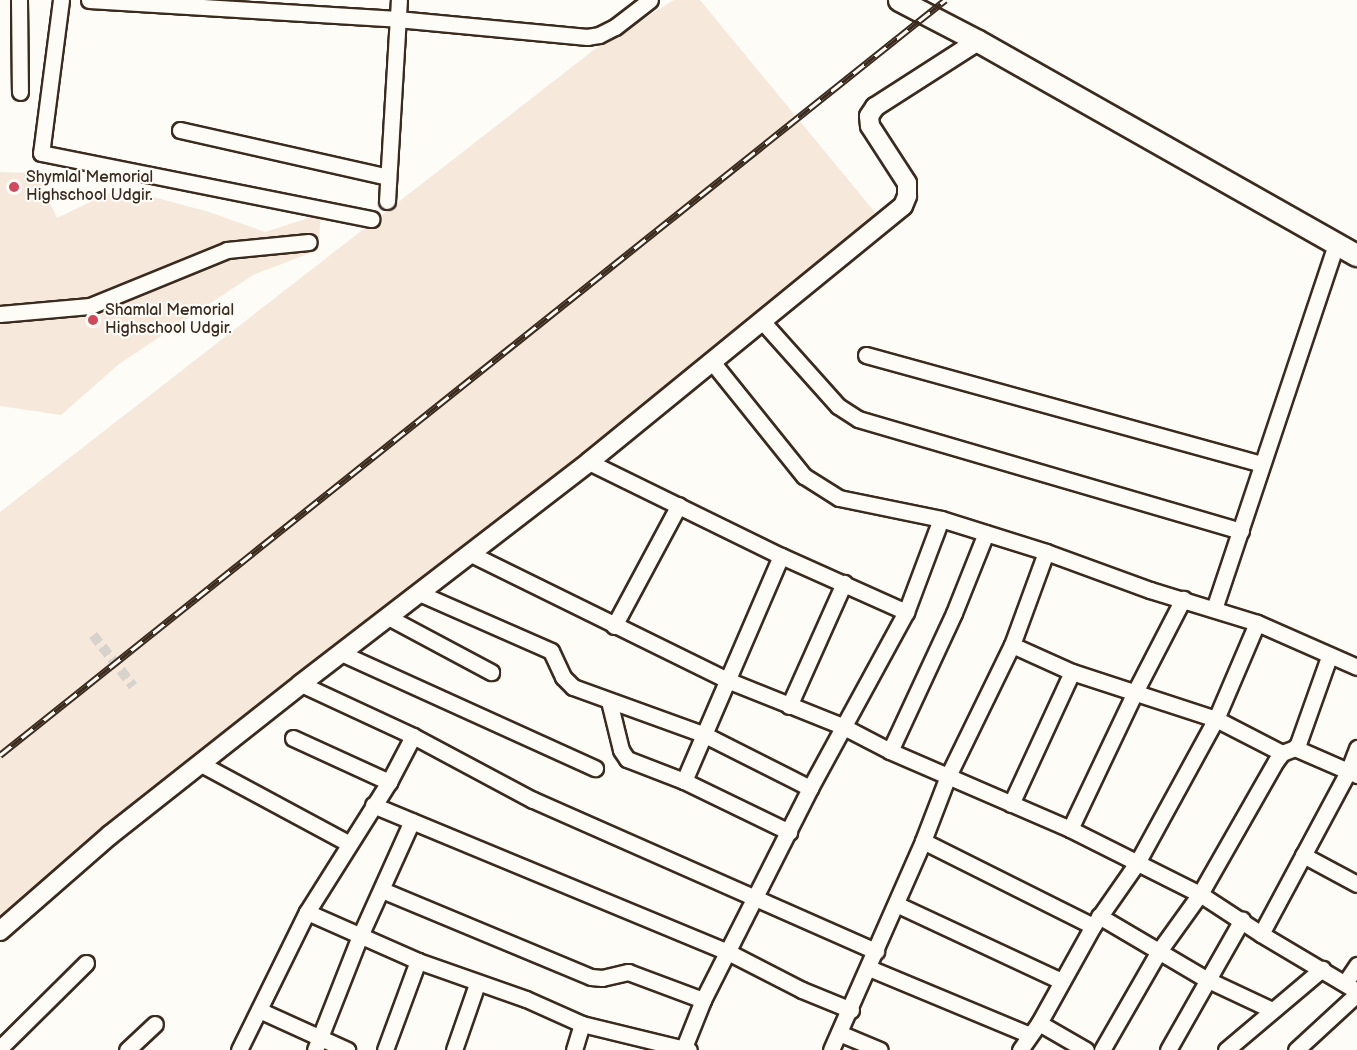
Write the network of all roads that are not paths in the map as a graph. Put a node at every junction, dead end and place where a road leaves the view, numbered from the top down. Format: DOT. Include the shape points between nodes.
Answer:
graph roads {
  1 [pos="19,0"];
  2 [pos="60,0"];
  3 [pos="89,0"];
  4 [pos="399,0"];
  5 [pos="650,0"];
  6 [pos="899,0"];
  7 [pos="398,19"];
  8 [pos="978,41"];
  9 [pos="20,92"];
  10 [pos="180,129"];
  11 [pos="388,177"];
  12 [pos="387,201"];
  13 [pos="371,219"];
  14 [pos="309,242"];
  15 [pos="1336,245"];
  16 [pos="1357,255"];
  17 [pos="0,314"];
  18 [pos="762,321"];
  19 [pos="866,355"];
  20 [pos="713,363"];
  21 [pos="589,462"];
  22 [pos="1261,464"];
  23 [pos="679,505"];
  24 [pos="941,519"];
  25 [pos="1241,531"];
  26 [pos="986,533"];
  27 [pos="1046,552"];
  28 [pos="471,554"];
  29 [pos="781,556"];
  30 [pos="844,584"];
  31 [pos="419,593"];
  32 [pos="1183,599"];
  33 [pos="1214,609"];
  34 [pos="906,612"];
  35 [pos="388,617"];
  36 [pos="1257,623"];
  37 [pos="614,626"];
  38 [pos="1012,645"];
  39 [pos="341,653"];
  40 [pos="1329,657"];
  41 [pos="1357,667"];
  42 [pos="491,672"];
  43 [pos="1072,672"];
  44 [pos="727,680"];
  45 [pos="301,684"];
  46 [pos="1135,692"];
  47 [pos="609,701"];
  48 [pos="789,706"];
  49 [pos="1216,719"];
  50 [pos="842,726"];
  51 [pos="703,734"];
  52 [pos="413,736"];
  53 [pos="293,738"];
  54 [pos="1357,748"];
  55 [pos="1288,751"];
  56 [pos="890,752"];
  57 [pos="201,764"];
  58 [pos="595,768"];
  59 [pos="1352,773"];
  60 [pos="948,776"];
  61 [pos="684,781"];
  62 [pos="389,782"];
  63 [pos="810,788"];
  64 [pos="1011,804"];
  65 [pos="373,805"];
  66 [pos="412,822"];
  67 [pos="1070,829"];
  68 [pos="789,832"];
  69 [pos="923,842"];
  70 [pos="348,843"];
  71 [pos="1304,855"];
  72 [pos="1137,863"];
  73 [pos="1357,884"];
  74 [pos="382,890"];
  75 [pos="1200,894"];
  76 [pos="756,899"];
  77 [pos="896,904"];
  78 [pos="307,912"];
  79 [pos="1242,920"];
  80 [pos="1096,921"];
  81 [pos="0,931"];
  82 [pos="1262,934"];
  83 [pos="360,936"];
  84 [pos="876,951"];
  85 [pos="1159,951"];
  86 [pos="728,952"];
  87 [pos="418,961"];
  88 [pos="86,963"];
  89 [pos="1357,965"];
  90 [pos="869,968"];
  91 [pos="1322,969"];
  92 [pos="1206,979"];
  93 [pos="1061,981"];
  94 [pos="477,984"];
  95 [pos="1353,989"];
  96 [pos="703,1000"];
  97 [pos="851,1010"];
  98 [pos="1272,1010"];
  99 [pos="259,1011"];
  100 [pos="155,1024"];
  101 [pos="582,1024"];
  102 [pos="1034,1029"];
  103 [pos="839,1033"];
  104 [pos="318,1044"];
  105 [pos="1300,1046"];
  106 [pos="0,1048"];
  107 [pos="685,1049"];
  108 [pos="127,1050"];
  109 [pos="239,1050"];
  110 [pos="347,1050"];
  111 [pos="385,1050"];
  112 [pos="454,1050"];
  113 [pos="574,1050"];
  114 [pos="831,1050"];
  115 [pos="880,1050"];
  116 [pos="1020,1050"];
  117 [pos="1086,1050"];
  118 [pos="1102,1050"];
  119 [pos="1168,1050"];
  120 [pos="1226,1050"];
  121 [pos="1319,1050"];
  1 -- 9 [label="street"];
  2 -- 13 [label="street" via="41,153"];
  3 -- 7 [label="street"];
  4 -- 7 [label="street"];
  5 -- 7 [label="street" via="615,27 587,37"];
  6 -- 8 [label="main road"];
  7 -- 11 [label="street"];
  8 -- 15 [label="main road"];
  8 -- 18 [label="street" via="875,107 869,116 870,126 907,183 903,206"];
  10 -- 11 [label="street"];
  11 -- 12 [label="street"];
  14 -- 17 [label="street" via="226,250 90,306"];
  15 -- 16 [label="main road"];
  15 -- 22 [label="street"];
  18 -- 20 [label="street"];
  18 -- 25 [label="street" via="838,406 858,419"];
  19 -- 22 [label="street"];
  20 -- 21 [label="street"];
  20 -- 24 [label="street" via="804,476 839,498"];
  21 -- 23 [label="street"];
  21 -- 28 [label="street"];
  22 -- 25 [label="street"];
  23 -- 29 [label="street"];
  23 -- 37 [label="street"];
  24 -- 26 [label="street"];
  24 -- 34 [label="street"];
  25 -- 33 [label="street"];
  26 -- 27 [label="street"];
  26 -- 56 [label="street"];
  27 -- 32 [label="street"];
  27 -- 38 [label="street"];
  28 -- 31 [label="street"];
  28 -- 37 [label="street"];
  29 -- 30 [label="street"];
  29 -- 44 [label="street"];
  30 -- 34 [label="street"];
  30 -- 48 [label="street"];
  31 -- 35 [label="street"];
  31 -- 47 [label="street" via="551,651 563,677 573,687"];
  32 -- 33 [label="street"];
  32 -- 46 [label="street"];
  33 -- 36 [label="street"];
  34 -- 50 [label="street"];
  35 -- 39 [label="street"];
  35 -- 42 [label="street"];
  36 -- 40 [label="street"];
  36 -- 49 [label="street"];
  37 -- 44 [label="street"];
  38 -- 43 [label="street"];
  38 -- 60 [label="street"];
  39 -- 45 [label="street"];
  39 -- 58 [label="street"];
  40 -- 41 [label="street"];
  40 -- 55 [label="street"];
  43 -- 46 [label="street"];
  43 -- 64 [label="street"];
  44 -- 48 [label="street"];
  44 -- 51 [label="street"];
  45 -- 52 [label="street"];
  45 -- 57 [label="street"];
  46 -- 49 [label="street"];
  46 -- 67 [label="street"];
  47 -- 51 [label="street"];
  47 -- 61 [label="street" via="621,750 627,759"];
  48 -- 50 [label="street"];
  49 -- 55 [label="street"];
  49 -- 72 [label="street"];
  50 -- 56 [label="street"];
  50 -- 63 [label="street"];
  51 -- 61 [label="street"];
  51 -- 63 [label="street"];
  52 -- 62 [label="street"];
  52 -- 76 [label="street" via="533,800"];
  53 -- 62 [label="street"];
  54 -- 59 [label="street"];
  55 -- 59 [label="street"];
  55 -- 75 [label="street"];
  56 -- 60 [label="street"];
  57 -- 70 [label="street"];
  57 -- 81 [label="street" via="110,835"];
  59 -- 71 [label="street"];
  60 -- 64 [label="street"];
  60 -- 69 [label="street"];
  61 -- 68 [label="street"];
  62 -- 65 [label="street"];
  63 -- 68 [label="street"];
  64 -- 67 [label="street"];
  65 -- 66 [label="street"];
  65 -- 70 [label="street"];
  66 -- 74 [label="street"];
  66 -- 86 [label="street"];
  67 -- 72 [label="street"];
  68 -- 76 [label="street"];
  69 -- 77 [label="street"];
  69 -- 80 [label="street"];
  70 -- 78 [label="street"];
  71 -- 73 [label="street"];
  71 -- 82 [label="street"];
  72 -- 75 [label="street"];
  72 -- 80 [label="street"];
  74 -- 83 [label="street"];
  74 -- 96 [label="street" via="591,977 628,972"];
  75 -- 79 [label="street"];
  75 -- 85 [label="street"];
  76 -- 84 [label="street"];
  76 -- 86 [label="street"];
  77 -- 84 [label="street"];
  77 -- 93 [label="street"];
  78 -- 83 [label="street"];
  78 -- 99 [label="street"];
  79 -- 82 [label="street"];
  79 -- 92 [label="street"];
  80 -- 85 [label="street"];
  80 -- 93 [label="street"];
  82 -- 91 [label="street"];
  83 -- 87 [label="street"];
  83 -- 104 [label="street"];
  84 -- 90 [label="street"];
  85 -- 92 [label="street"];
  85 -- 118 [label="street"];
  86 -- 96 [label="street"];
  86 -- 97 [label="street"];
  87 -- 94 [label="street"];
  87 -- 111 [label="street"];
  88 -- 106 [label="street"];
  89 -- 95 [label="street"];
  90 -- 97 [label="street"];
  90 -- 102 [label="street"];
  91 -- 95 [label="street"];
  91 -- 98 [label="street"];
  92 -- 98 [label="street"];
  92 -- 119 [label="street"];
  93 -- 102 [label="street"];
  94 -- 101 [label="street" via="526,999"];
  94 -- 112 [label="street"];
  95 -- 105 [label="street"];
  96 -- 107 [label="street"];
  97 -- 103 [label="street"];
  98 -- 120 [label="street"];
  99 -- 104 [label="street"];
  99 -- 109 [label="street"];
  100 -- 108 [label="street"];
  101 -- 107 [label="street"];
  101 -- 113 [label="street"];
  102 -- 116 [label="street"];
  102 -- 117 [label="street"];
  103 -- 114 [label="street"];
  103 -- 115 [label="street"];
  104 -- 110 [label="street"];
  105 -- 121 [label="street"];
}
